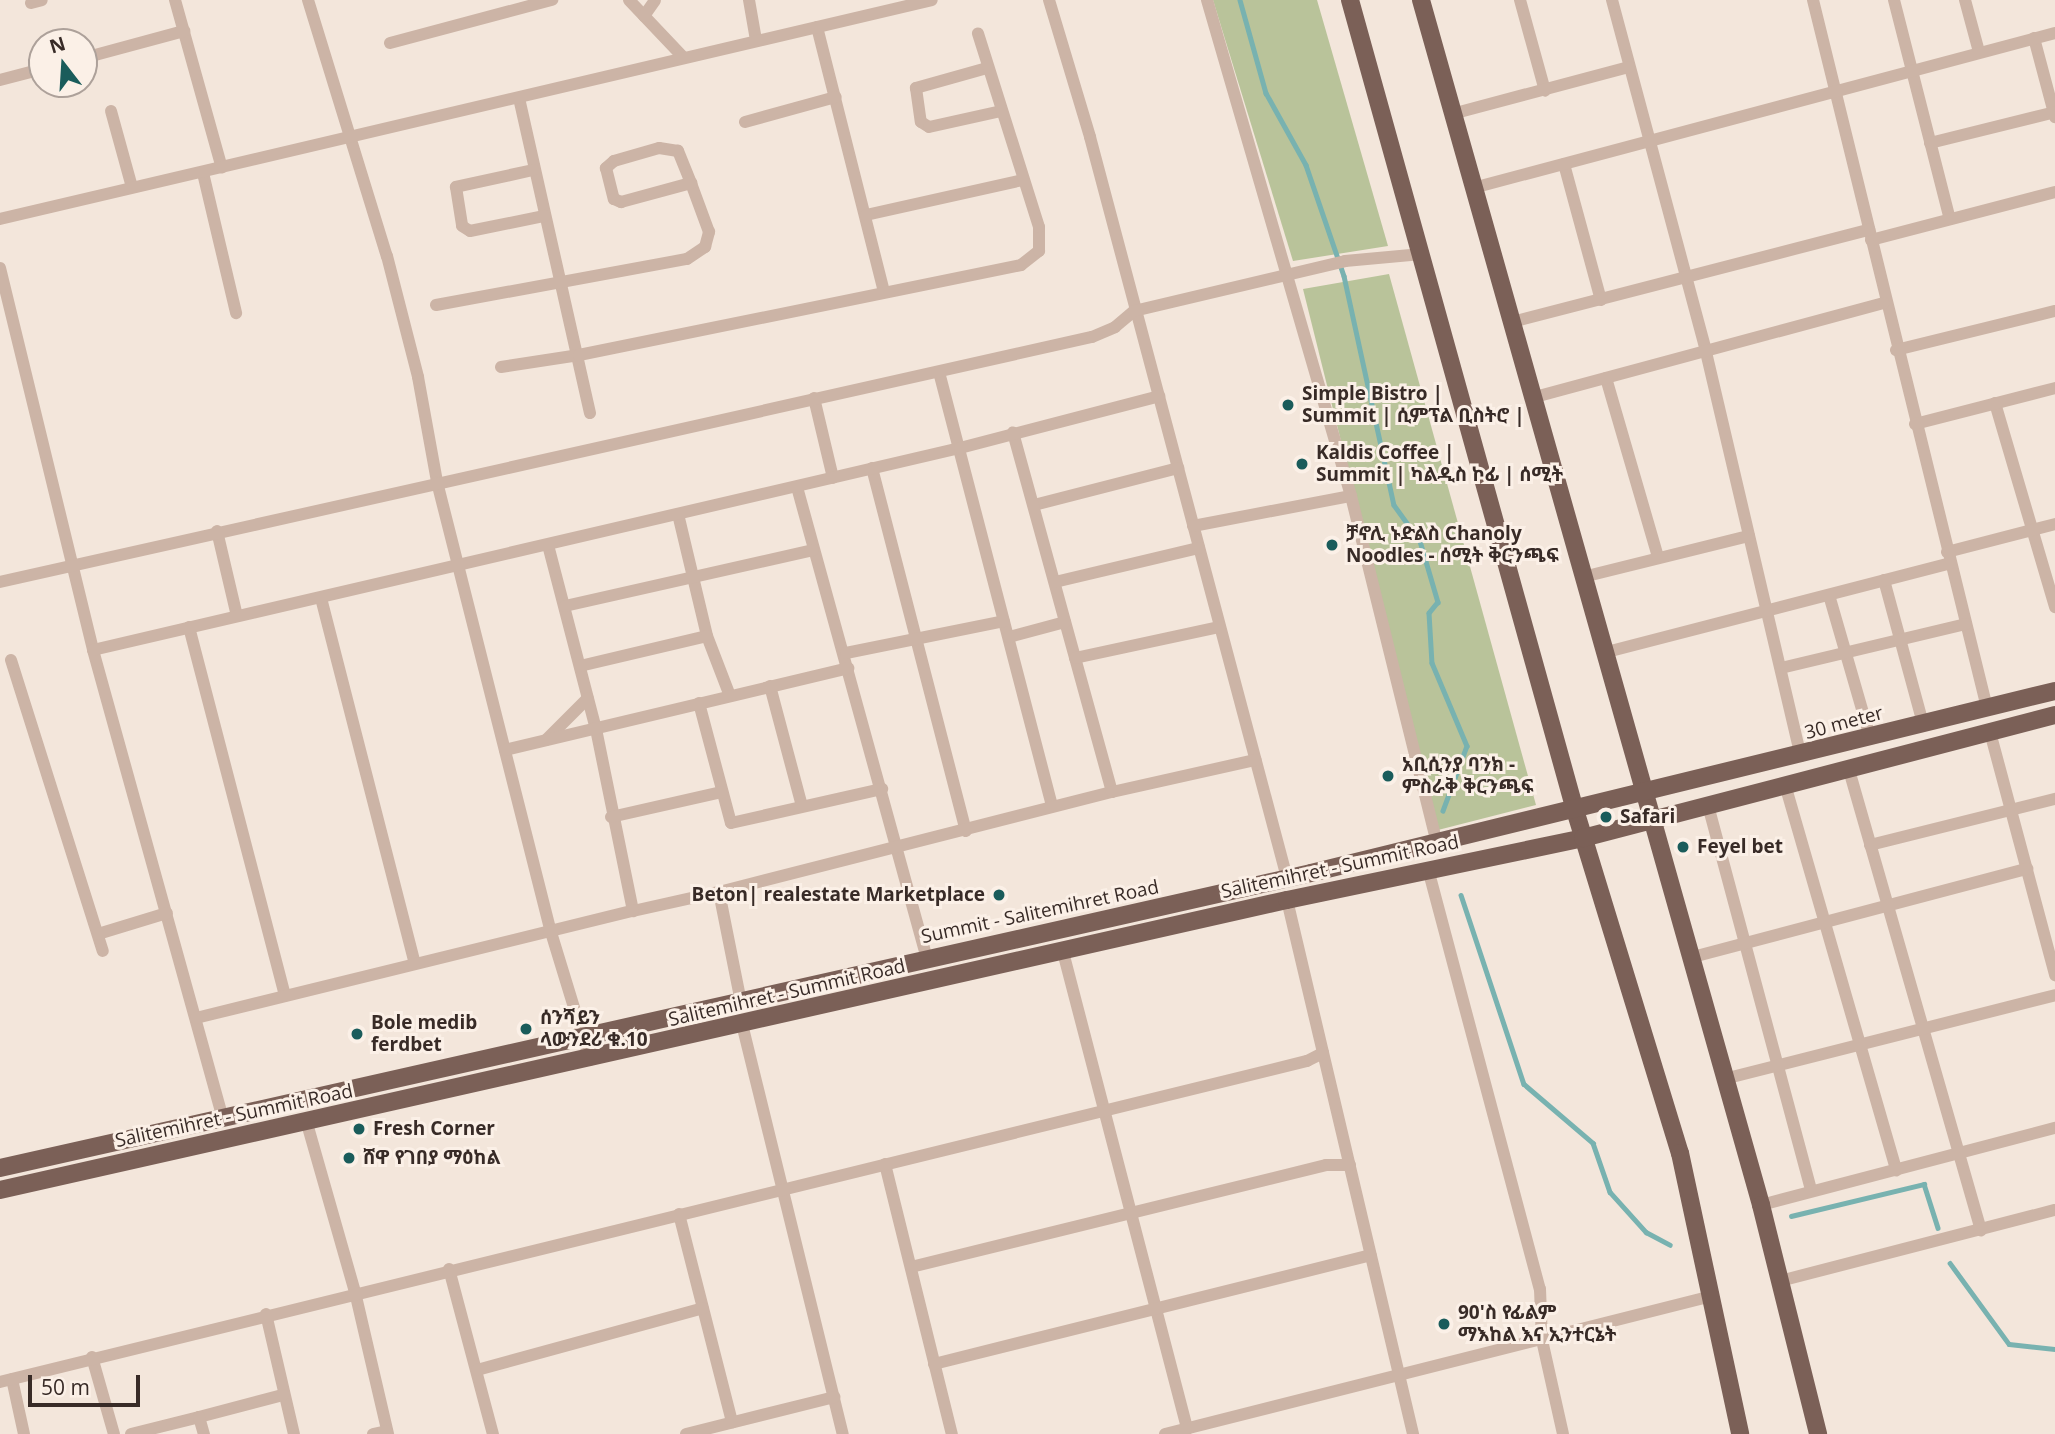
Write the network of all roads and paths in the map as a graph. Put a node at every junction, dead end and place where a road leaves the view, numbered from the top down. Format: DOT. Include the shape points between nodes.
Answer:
graph roads {
  1 [pos="175,0"];
  2 [pos="308,0"];
  3 [pos="552,0"];
  4 [pos="629,0"];
  5 [pos="655,0"];
  6 [pos="749,0"];
  7 [pos="932,0"];
  8 [pos="1049,0"];
  9 [pos="1207,0"];
  10 [pos="1350,0"];
  11 [pos="1421,0"];
  12 [pos="1520,0"];
  13 [pos="1612,0"];
  14 [pos="1813,0"];
  15 [pos="1894,0"];
  16 [pos="1965,0"];
  17 [pos="644,16"];
  18 [pos="817,27"];
  19 [pos="184,31"];
  20 [pos="978,33"];
  21 [pos="2055,33"];
  22 [pos="2034,38"];
  23 [pos="756,40"];
  24 [pos="390,43"];
  25 [pos="1979,52"];
  26 [pos="98,54"];
  27 [pos="683,57"];
  28 [pos="1629,67"];
  29 [pos="988,68"];
  30 [pos="1910,69"];
  31 [pos="28,73"];
  32 [pos="0,80"];
  33 [pos="1545,91"];
  34 [pos="1838,91"];
  35 [pos="519,97"];
  36 [pos="836,97"];
  37 [pos="111,111"];
  38 [pos="1001,111"];
  39 [pos="1452,114"];
  40 [pos="2055,114"];
  41 [pos="746,122"];
  42 [pos="348,140"];
  43 [pos="1648,143"];
  44 [pos="1930,143"];
  45 [pos="1563,164"];
  46 [pos="222,168"];
  47 [pos="533,170"];
  48 [pos="204,173"];
  49 [pos="1023,180"];
  50 [pos="691,183"];
  51 [pos="132,187"];
  52 [pos="1473,188"];
  53 [pos="2055,192"];
  54 [pos="866,215"];
  55 [pos="544,216"];
  56 [pos="0,219"];
  57 [pos="1950,219"];
  58 [pos="1870,235"];
  59 [pos="1422,254"];
  60 [pos="0,268"];
  61 [pos="1286,276"];
  62 [pos="1686,278"];
  63 [pos="562,283"];
  64 [pos="884,292"];
  65 [pos="1601,300"];
  66 [pos="1884,303"];
  67 [pos="436,305"];
  68 [pos="1134,311"];
  69 [pos="2055,311"];
  70 [pos="236,313"];
  71 [pos="1512,322"];
  72 [pos="1896,350"];
  73 [pos="1706,352"];
  74 [pos="579,355"];
  75 [pos="501,366"];
  76 [pos="939,372"];
  77 [pos="1606,379"];
  78 [pos="2055,388"];
  79 [pos="1159,396"];
  80 [pos="1535,397"];
  81 [pos="814,398"];
  82 [pos="1996,403"];
  83 [pos="590,413"];
  84 [pos="1915,424"];
  85 [pos="1013,432"];
  86 [pos="960,448"];
  87 [pos="872,468"];
  88 [pos="1178,468"];
  89 [pos="833,478"];
  90 [pos="438,482"];
  91 [pos="797,486"];
  92 [pos="1351,496"];
  93 [pos="1034,505"];
  94 [pos="678,514"];
  95 [pos="2055,524"];
  96 [pos="1193,526"];
  97 [pos="2032,530"];
  98 [pos="217,531"];
  99 [pos="1748,536"];
  100 [pos="548,545"];
  101 [pos="1199,548"];
  102 [pos="813,550"];
  103 [pos="1658,557"];
  104 [pos="1949,558"];
  105 [pos="75,564"];
  106 [pos="458,565"];
  107 [pos="693,576"];
  108 [pos="1583,577"];
  109 [pos="1884,580"];
  110 [pos="0,582"];
  111 [pos="1055,582"];
  112 [pos="1829,595"];
  113 [pos="321,598"];
  114 [pos="2054,603"];
  115 [pos="565,606"];
  116 [pos="1767,610"];
  117 [pos="237,615"];
  118 [pos="1004,621"];
  119 [pos="1065,622"];
  120 [pos="1966,624"];
  121 [pos="189,627"];
  122 [pos="1220,627"];
  123 [pos="707,636"];
  124 [pos="1009,637"];
  125 [pos="917,639"];
  126 [pos="1900,639"];
  127 [pos="93,650"];
  128 [pos="1846,652"];
  129 [pos="846,653"];
  130 [pos="1604,653"];
  131 [pos="1075,658"];
  132 [pos="11,660"];
  133 [pos="580,666"];
  134 [pos="848,668"];
  135 [pos="1781,668"];
  136 [pos="770,686"];
  137 [pos="2055,691"];
  138 [pos="730,695"];
  139 [pos="588,698"];
  140 [pos="699,703"];
  141 [pos="1987,708"];
  142 [pos="2055,715"];
  143 [pos="1923,724"];
  144 [pos="596,729"];
  145 [pos="1990,732"];
  146 [pos="1870,737"];
  147 [pos="545,741"];
  148 [pos="505,750"];
  149 [pos="1801,756"];
  150 [pos="1255,760"];
  151 [pos="1849,770"];
  152 [pos="1786,788"];
  153 [pos="882,789"];
  154 [pos="722,792"];
  155 [pos="1112,792"];
  156 [pos="1642,794"];
  157 [pos="2055,799"];
  158 [pos="802,806"];
  159 [pos="1052,806"];
  160 [pos="1709,808"];
  161 [pos="1575,810"];
  162 [pos="2011,810"];
  163 [pos="611,817"];
  164 [pos="1650,821"];
  165 [pos="967,831"];
  166 [pos="1583,838"];
  167 [pos="1436,840"];
  168 [pos="899,845"];
  169 [pos="1870,845"];
  170 [pos="1428,869"];
  171 [pos="2026,869"];
  172 [pos="1311,873"];
  173 [pos="1287,878"];
  174 [pos="719,892"];
  175 [pos="1287,900"];
  176 [pos="1888,905"];
  177 [pos="633,911"];
  178 [pos="167,914"];
  179 [pos="1825,922"];
  180 [pos="550,929"];
  181 [pos="98,934"];
  182 [pos="2051,941"];
  183 [pos="1746,943"];
  184 [pos="103,951"];
  185 [pos="1063,952"];
  186 [pos="928,958"];
  187 [pos="1689,958"];
  188 [pos="415,963"];
  189 [pos="2055,975"];
  190 [pos="2055,995"];
  191 [pos="285,996"];
  192 [pos="741,1002"];
  193 [pos="196,1018"];
  194 [pos="742,1024"];
  195 [pos="1923,1029"];
  196 [pos="584,1038"];
  197 [pos="1861,1045"];
  198 [pos="1323,1053"];
  199 [pos="590,1060"];
  200 [pos="1780,1065"];
  201 [pos="1724,1079"];
  202 [pos="1103,1109"];
  203 [pos="223,1119"];
  204 [pos="306,1120"];
  205 [pos="2055,1128"];
  206 [pos="1960,1155"];
  207 [pos="885,1164"];
  208 [pos="1350,1165"];
  209 [pos="0,1168"];
  210 [pos="1896,1170"];
  211 [pos="781,1189"];
  212 [pos="0,1190"];
  213 [pos="1811,1190"];
  214 [pos="1761,1205"];
  215 [pos="2055,1210"];
  216 [pos="680,1214"];
  217 [pos="1132,1214"];
  218 [pos="1981,1230"];
  219 [pos="1371,1255"];
  220 [pos="911,1267"];
  221 [pos="449,1269"];
  222 [pos="1780,1281"];
  223 [pos="355,1293"];
  224 [pos="1712,1296"];
  225 [pos="703,1308"];
  226 [pos="1157,1308"];
  227 [pos="266,1314"];
  228 [pos="1542,1340"];
  229 [pos="92,1357"];
  230 [pos="934,1364"];
  231 [pos="477,1370"];
  232 [pos="1398,1375"];
  233 [pos="6,1380"];
  234 [pos="283,1395"];
  235 [pos="834,1397"];
  236 [pos="199,1417"];
  237 [pos="732,1422"];
  238 [pos="1187,1429"];
  239 [pos="387,1432"];
  240 [pos="24,1434"];
  241 [pos="114,1434"];
  242 [pos="131,1434"];
  243 [pos="204,1434"];
  244 [pos="294,1434"];
  245 [pos="373,1434"];
  246 [pos="493,1434"];
  247 [pos="686,1434"];
  248 [pos="843,1434"];
  249 [pos="952,1434"];
  250 [pos="1165,1434"];
  251 [pos="1413,1434"];
  252 [pos="1563,1434"];
  253 [pos="1740,1434"];
  254 [pos="1818,1434"];
  1 -- 19 [label="street"];
  2 -- 42 [label="street"];
  3 -- 24 [label="street"];
  4 -- 17 [label="street"];
  5 -- 17 [label="street"];
  6 -- 23 [label="street"];
  7 -- 18 [label="street"];
  8 -- 68 [label="street"];
  9 -- 61 [label="street"];
  10 -- 59 [label="main road"];
  11 -- 39 [label="main road"];
  12 -- 33 [label="street"];
  13 -- 28 [label="street"];
  14 -- 34 [label="street"];
  15 -- 30 [label="street"];
  16 -- 25 [label="street"];
  17 -- 27 [label="street"];
  18 -- 23 [label="street"];
  18 -- 36 [label="street"];
  19 -- 26 [label="street"];
  19 -- 46 [label="street"];
  20 -- 29 [label="street"];
  21 -- 22 [label="street"];
  22 -- 25 [label="street"];
  22 -- 40 [label="street"];
  23 -- 27 [label="street"];
  25 -- 30 [label="street"];
  27 -- 35 [label="street"];
  28 -- 33 [label="street"];
  28 -- 43 [label="street"];
  29 -- 38 [label="street"];
  29 -- 38 [label="street" via="916,88 921,121 929,127"];
  30 -- 34 [label="street"];
  30 -- 44 [label="street"];
  31 -- 32 [label="street"];
  33 -- 39 [label="street"];
  34 -- 43 [label="street"];
  34 -- 58 [label="street"];
  35 -- 42 [label="street"];
  35 -- 47 [label="street"];
  36 -- 41 [label="street"];
  36 -- 54 [label="street"];
  37 -- 51 [label="street"];
  38 -- 49 [label="street"];
  39 -- 52 [label="main road"];
  40 -- 44 [label="street"];
  42 -- 46 [label="street"];
  42 -- 90 [label="street" via="390,268"];
  43 -- 45 [label="street"];
  43 -- 62 [label="street"];
  44 -- 57 [label="street"];
  45 -- 52 [label="street"];
  45 -- 65 [label="street"];
  46 -- 48 [label="street"];
  47 -- 55 [label="street"];
  47 -- 55 [label="street" via="457,187 462,226 470,231"];
  48 -- 51 [label="street"];
  48 -- 70 [label="street"];
  49 -- 54 [label="street"];
  49 -- 64 [label="street" via="1039,227 1039,251 1021,265"];
  50 -- 50 [label="street" via="621,202 614,199 606,168 614,161 669,147 678,151"];
  50 -- 63 [label="street" via="709,232 705,247 687,259"];
  51 -- 56 [label="street"];
  52 -- 71 [label="main road"];
  53 -- 57 [label="street"];
  54 -- 64 [label="street"];
  55 -- 63 [label="street"];
  57 -- 58 [label="street"];
  58 -- 62 [label="street"];
  58 -- 66 [label="street"];
  59 -- 61 [label="street" via="1345,261"];
  59 -- 161 [label="main road"];
  60 -- 105 [label="street"];
  61 -- 68 [label="street"];
  61 -- 92 [label="street"];
  62 -- 65 [label="street"];
  62 -- 73 [label="street"];
  63 -- 67 [label="street"];
  63 -- 74 [label="street"];
  64 -- 74 [label="street"];
  65 -- 71 [label="street"];
  66 -- 72 [label="street"];
  66 -- 73 [label="street"];
  68 -- 76 [label="street" via="1115,327 1092,337"];
  68 -- 79 [label="street"];
  69 -- 72 [label="street"];
  71 -- 80 [label="main road"];
  72 -- 84 [label="street"];
  73 -- 77 [label="street"];
  73 -- 99 [label="street"];
  74 -- 75 [label="street"];
  74 -- 83 [label="street"];
  76 -- 81 [label="street"];
  76 -- 86 [label="street"];
  77 -- 80 [label="street"];
  77 -- 103 [label="street"];
  78 -- 82 [label="street"];
  79 -- 85 [label="street"];
  79 -- 88 [label="street"];
  80 -- 108 [label="main road"];
  81 -- 89 [label="street"];
  81 -- 90 [label="street"];
  82 -- 84 [label="street"];
  82 -- 97 [label="street"];
  84 -- 104 [label="street"];
  85 -- 86 [label="street"];
  85 -- 93 [label="street"];
  86 -- 87 [label="street"];
  86 -- 118 [label="street"];
  87 -- 89 [label="street"];
  87 -- 125 [label="street"];
  88 -- 93 [label="street"];
  88 -- 96 [label="street"];
  89 -- 91 [label="street"];
  90 -- 98 [label="street"];
  90 -- 106 [label="street"];
  91 -- 94 [label="street"];
  91 -- 102 [label="street"];
  92 -- 96 [label="street"];
  92 -- 167 [label="street"];
  93 -- 111 [label="street"];
  94 -- 100 [label="street"];
  94 -- 107 [label="street"];
  95 -- 97 [label="street"];
  96 -- 101 [label="street"];
  97 -- 104 [label="street"];
  97 -- 114 [label="street"];
  98 -- 105 [label="street"];
  98 -- 117 [label="street"];
  99 -- 103 [label="street"];
  99 -- 116 [label="street"];
  100 -- 106 [label="street"];
  100 -- 115 [label="street"];
  101 -- 111 [label="street"];
  101 -- 122 [label="street"];
  102 -- 107 [label="street"];
  102 -- 129 [label="street"];
  103 -- 108 [label="street"];
  104 -- 109 [label="street"];
  104 -- 120 [label="street"];
  105 -- 110 [label="street"];
  105 -- 127 [label="street"];
  106 -- 113 [label="street"];
  106 -- 148 [label="street"];
  107 -- 115 [label="street"];
  107 -- 123 [label="street"];
  108 -- 130 [label="main road"];
  109 -- 112 [label="street"];
  109 -- 126 [label="street"];
  111 -- 119 [label="street"];
  112 -- 116 [label="street"];
  112 -- 128 [label="street"];
  113 -- 117 [label="street"];
  113 -- 188 [label="street"];
  115 -- 133 [label="street"];
  116 -- 130 [label="street"];
  116 -- 135 [label="street"];
  117 -- 121 [label="street"];
  118 -- 124 [label="street"];
  118 -- 125 [label="street"];
  119 -- 124 [label="street"];
  119 -- 131 [label="street"];
  120 -- 126 [label="street"];
  120 -- 141 [label="street"];
  121 -- 127 [label="street"];
  121 -- 191 [label="street"];
  122 -- 131 [label="street"];
  122 -- 150 [label="street"];
  123 -- 133 [label="street"];
  123 -- 138 [label="street"];
  124 -- 159 [label="street"];
  125 -- 129 [label="street"];
  125 -- 165 [label="street"];
  126 -- 128 [label="street"];
  126 -- 143 [label="street"];
  127 -- 178 [label="street"];
  128 -- 135 [label="street"];
  128 -- 146 [label="street"];
  129 -- 134 [label="street"];
  130 -- 156 [label="main road"];
  131 -- 155 [label="street"];
  132 -- 181 [label="street"];
  133 -- 139 [label="street"];
  134 -- 136 [label="street"];
  134 -- 153 [label="street"];
  135 -- 149 [label="street"];
  136 -- 138 [label="street"];
  136 -- 158 [label="street"];
  137 -- 141 [label="main road, 30 meter"];
  138 -- 140 [label="street"];
  139 -- 144 [label="street"];
  139 -- 147 [label="street"];
  140 -- 144 [label="street"];
  140 -- 154 [label="street"];
  141 -- 143 [label="main road, 30 meter"];
  142 -- 145 [label="main road"];
  143 -- 146 [label="main road, 30 meter"];
  144 -- 147 [label="street"];
  144 -- 163 [label="street"];
  145 -- 151 [label="main road"];
  145 -- 162 [label="street"];
  146 -- 149 [label="main road, 30 meter"];
  147 -- 148 [label="street"];
  148 -- 180 [label="street"];
  149 -- 156 [label="main road, 30 meter"];
  150 -- 155 [label="street"];
  150 -- 173 [label="street"];
  151 -- 152 [label="main road"];
  151 -- 169 [label="street"];
  152 -- 160 [label="main road"];
  152 -- 179 [label="street"];
  153 -- 158 [label="street"];
  153 -- 168 [label="street"];
  154 -- 158 [label="street" via="731,823 736,825"];
  154 -- 163 [label="street"];
  155 -- 159 [label="street"];
  156 -- 161 [label="main road, 30 meter"];
  156 -- 164 [label="main road"];
  157 -- 162 [label="street"];
  159 -- 165 [label="street"];
  160 -- 164 [label="main road"];
  160 -- 183 [label="street"];
  161 -- 166 [label="main road"];
  161 -- 167 [label="main road, 30 meter"];
  162 -- 169 [label="street"];
  162 -- 171 [label="street"];
  163 -- 177 [label="street"];
  164 -- 166 [label="main road"];
  164 -- 187 [label="main road"];
  165 -- 168 [label="street"];
  166 -- 170 [label="main road, Salitemihret - Summit Road"];
  166 -- 224 [label="main road" via="1681,1153"];
  167 -- 172 [label="main road, Salitemihret - Summit Road"];
  168 -- 174 [label="street"];
  168 -- 186 [label="street"];
  169 -- 176 [label="street"];
  170 -- 175 [label="main road, Salitemihret - Summit Road"];
  170 -- 228 [label="street" via="1541,1289"];
  171 -- 176 [label="street"];
  171 -- 182 [label="street"];
  172 -- 173 [label="main road, Summit - Salitemihret Road"];
  173 -- 186 [label="main road, Summit - Salitemihret Road"];
  174 -- 177 [label="street"];
  174 -- 192 [label="street"];
  175 -- 185 [label="main road, Salitemihret - Summit Road"];
  175 -- 198 [label="street"];
  176 -- 179 [label="street"];
  176 -- 195 [label="street"];
  177 -- 180 [label="street"];
  178 -- 181 [label="street"];
  178 -- 193 [label="street"];
  179 -- 183 [label="street"];
  179 -- 197 [label="street"];
  180 -- 188 [label="street"];
  180 -- 196 [label="street"];
  181 -- 184 [label="street"];
  182 -- 189 [label="street"];
  183 -- 187 [label="street"];
  183 -- 200 [label="street"];
  185 -- 194 [label="main road, Salitemihret - Summit Road"];
  185 -- 202 [label="street"];
  186 -- 192 [label="main road, Summit - Salitemihret Road"];
  187 -- 201 [label="main road"];
  188 -- 191 [label="street"];
  190 -- 195 [label="street"];
  191 -- 193 [label="street"];
  192 -- 196 [label="main road, Summit - Salitemihret Road"];
  193 -- 203 [label="street"];
  194 -- 199 [label="main road, Salitemihret - Summit Road"];
  194 -- 211 [label="street"];
  195 -- 197 [label="street"];
  195 -- 206 [label="street"];
  196 -- 199 [label="street"];
  196 -- 203 [label="main road, Summit - Salitemihret Road"];
  197 -- 200 [label="street"];
  197 -- 210 [label="street"];
  198 -- 202 [label="street" via="1307,1061"];
  198 -- 208 [label="street"];
  199 -- 204 [label="main road, Salitemihret - Summit Road"];
  200 -- 201 [label="street"];
  200 -- 213 [label="street"];
  201 -- 214 [label="main road"];
  202 -- 207 [label="street"];
  202 -- 217 [label="street"];
  203 -- 209 [label="main road, Summit - Salitemihret Road"];
  204 -- 212 [label="main road, Salitemihret - Summit Road"];
  204 -- 223 [label="street"];
  205 -- 206 [label="street"];
  206 -- 210 [label="street"];
  206 -- 218 [label="street"];
  207 -- 211 [label="street"];
  207 -- 220 [label="street"];
  208 -- 217 [label="street" via="1326,1165"];
  208 -- 219 [label="street"];
  210 -- 213 [label="street"];
  211 -- 216 [label="street"];
  211 -- 235 [label="street"];
  213 -- 214 [label="street"];
  214 -- 222 [label="main road"];
  215 -- 218 [label="street"];
  216 -- 221 [label="street"];
  216 -- 225 [label="street"];
  217 -- 220 [label="street"];
  217 -- 226 [label="street"];
  218 -- 222 [label="street"];
  219 -- 226 [label="street"];
  219 -- 232 [label="street"];
  220 -- 230 [label="street"];
  221 -- 223 [label="street"];
  221 -- 231 [label="street"];
  222 -- 254 [label="main road"];
  223 -- 227 [label="street"];
  223 -- 239 [label="street"];
  224 -- 228 [label="street"];
  224 -- 253 [label="main road"];
  225 -- 231 [label="street"];
  225 -- 237 [label="street"];
  226 -- 230 [label="street"];
  226 -- 238 [label="street"];
  227 -- 229 [label="street"];
  227 -- 234 [label="street"];
  228 -- 232 [label="street"];
  228 -- 252 [label="street"];
  229 -- 233 [label="street"];
  229 -- 241 [label="street"];
  230 -- 249 [label="street"];
  231 -- 246 [label="street"];
  232 -- 238 [label="street"];
  232 -- 251 [label="street"];
  233 -- 240 [label="street"];
  234 -- 236 [label="street"];
  234 -- 244 [label="street"];
  235 -- 237 [label="street"];
  235 -- 248 [label="street"];
  236 -- 242 [label="street"];
  236 -- 243 [label="street"];
  237 -- 247 [label="street"];
  238 -- 250 [label="street"];
  239 -- 245 [label="street"];
}
